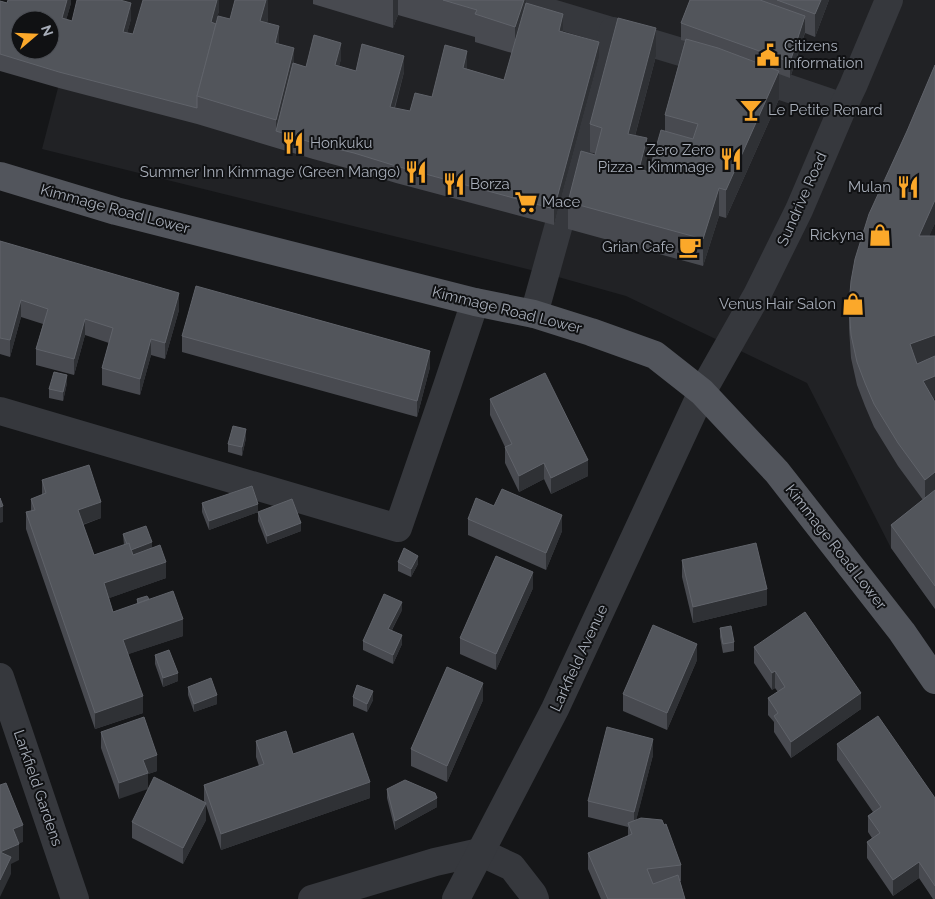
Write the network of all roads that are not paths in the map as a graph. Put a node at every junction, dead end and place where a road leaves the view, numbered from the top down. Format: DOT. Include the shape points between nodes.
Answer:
graph roads {
  1 [pos="508,0"];
  2 [pos="889,0"];
  3 [pos="613,31"];
  4 [pos="843,107"];
  5 [pos="0,176"];
  6 [pos="475,302"];
  7 [pos="534,314"];
  8 [pos="702,392"];
  9 [pos="0,411"];
  10 [pos="0,677"];
  11 [pos="935,680"];
  12 [pos="480,852"];
  13 [pos="75,899"];
  14 [pos="312,899"];
  15 [pos="456,899"];
  16 [pos="534,899"];
  1 -- 3 [label="street"];
  2 -- 4 [label="street, Sundrive Road"];
  3 -- 4 [label="street"];
  3 -- 7 [label="street"];
  4 -- 8 [label="street, Sundrive Road" via="778,253"];
  5 -- 6 [label="main road, Kimmage Road Lower" via="116,211"];
  6 -- 7 [label="main road, Kimmage Road Lower"];
  6 -- 9 [label="street" via="398,528"];
  7 -- 8 [label="main road, Kimmage Road Lower" via="655,355"];
  8 -- 11 [label="main road, Kimmage Road Lower" via="777,472 902,632"];
  8 -- 12 [label="street, Larkfield Avenue" via="555,709"];
  10 -- 13 [label="street, Larkfield Gardens"];
  12 -- 14 [label="street"];
  12 -- 15 [label="street, Larkfield Avenue"];
  12 -- 16 [label="street" via="512,867"];
}
